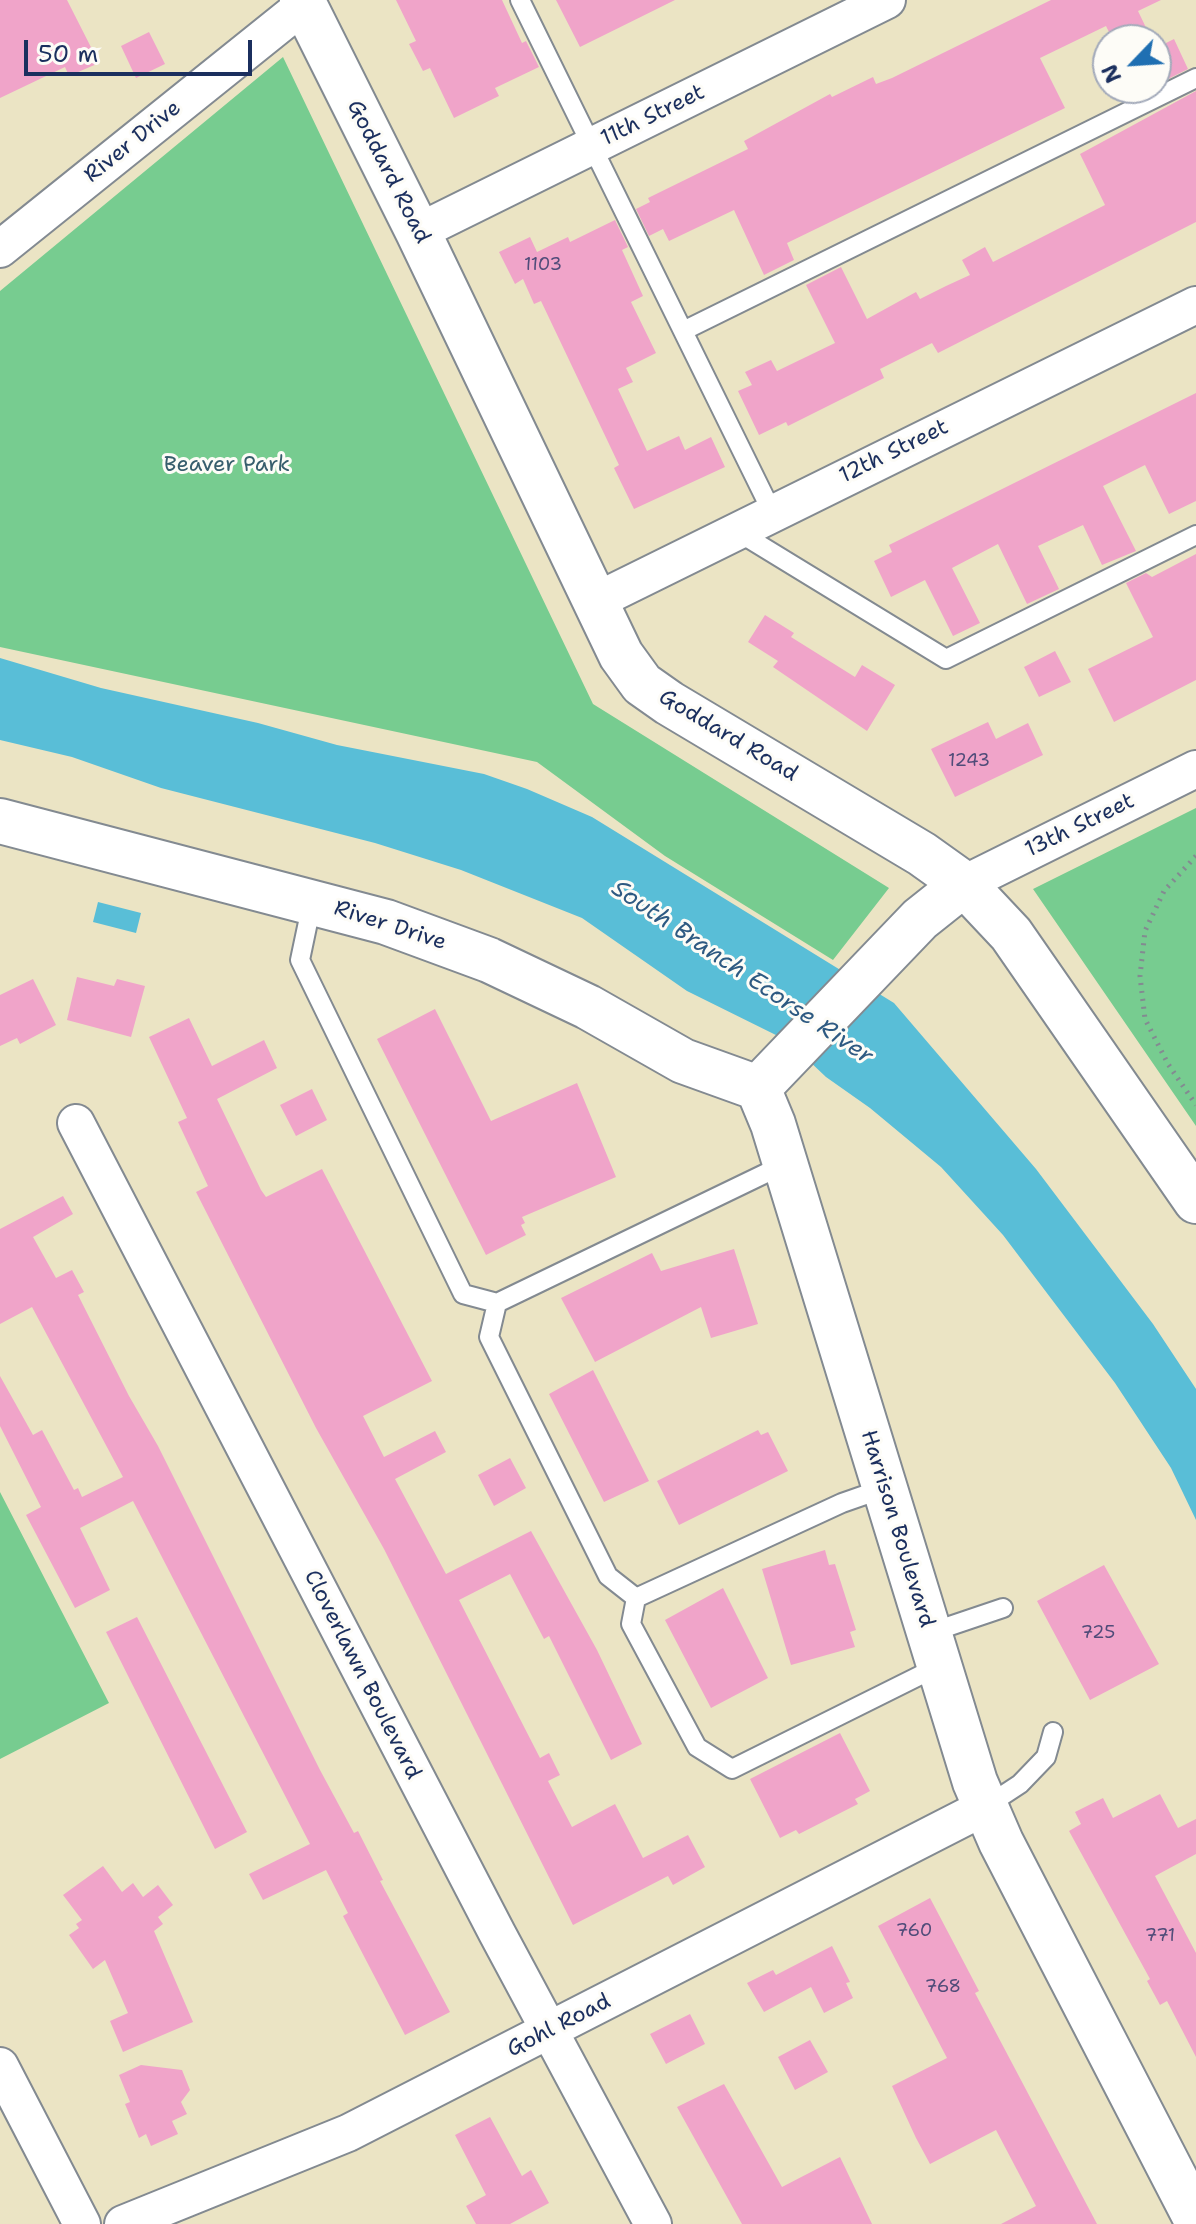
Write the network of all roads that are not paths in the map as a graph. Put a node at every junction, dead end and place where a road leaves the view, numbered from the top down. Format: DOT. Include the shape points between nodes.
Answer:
graph roads {
  1 [pos="520,0"];
  2 [pos="887,0"];
  3 [pos="303,3"];
  4 [pos="1196,78"];
  5 [pos="593,146"];
  6 [pos="418,232"];
  7 [pos="1,248"];
  8 [pos="1196,305"];
  9 [pos="683,331"];
  10 [pos="772,512"];
  11 [pos="735,530"];
  12 [pos="1196,535"];
  13 [pos="594,602"];
  14 [pos="1196,769"];
  15 [pos="0,821"];
  16 [pos="964,884"];
  17 [pos="313,901"];
  18 [pos="758,1088"];
  19 [pos="76,1123"];
  20 [pos="785,1164"];
  21 [pos="1196,1201"];
  22 [pos="497,1303"];
  23 [pos="885,1488"];
  24 [pos="636,1598"];
  25 [pos="1003,1608"];
  26 [pos="934,1649"];
  27 [pos="1053,1732"];
  28 [pos="985,1807"];
  29 [pos="550,2030"];
  30 [pos="0,2066"];
  31 [pos="1196,2219"];
  32 [pos="82,2224"];
  33 [pos="123,2224"];
  34 [pos="653,2224"];
  1 -- 5 [label="lane"];
  2 -- 5 [label="street, 11th Street"];
  3 -- 6 [label="street, Goddard Road"];
  3 -- 7 [label="street, River Drive"];
  4 -- 9 [label="lane"];
  5 -- 6 [label="street, 11th Street"];
  5 -- 9 [label="lane"];
  6 -- 13 [label="street, Goddard Road"];
  8 -- 10 [label="street, 12th Street"];
  9 -- 10 [label="lane"];
  10 -- 11 [label="street, 12th Street"];
  11 -- 12 [label="lane" via="946,659"];
  11 -- 13 [label="street, 12th Street"];
  13 -- 16 [label="street, Goddard Road" via="642,684"];
  14 -- 16 [label="street, 13th Street"];
  15 -- 17 [label="street, River Drive"];
  16 -- 18 [label="street" via="920,919"];
  16 -- 21 [label="street, Goddard Road" via="1011,934"];
  17 -- 18 [label="street, River Drive" via="489,960 588,1007 683,1061"];
  17 -- 22 [label="lane" via="300,960 463,1294"];
  18 -- 20 [label="street, Harrison Boulevard"];
  19 -- 29 [label="street, Cloverlawn Boulevard"];
  20 -- 22 [label="lane"];
  20 -- 23 [label="street, Harrison Boulevard"];
  22 -- 24 [label="lane" via="489,1337 608,1576"];
  23 -- 24 [label="lane"];
  23 -- 26 [label="street, Harrison Boulevard"];
  24 -- 26 [label="lane" via="631,1624 697,1747 732,1769"];
  25 -- 26 [label="lane"];
  26 -- 28 [label="street, Harrison Boulevard"];
  27 -- 28 [label="lane" via="1046,1757 1020,1784"];
  28 -- 29 [label="street, Gohl Road"];
  28 -- 31 [label="street, Harrison Boulevard"];
  29 -- 33 [label="street, Gohl Road" via="348,2133"];
  29 -- 34 [label="street, Cloverlawn Boulevard"];
  30 -- 32 [label="street"];
}
